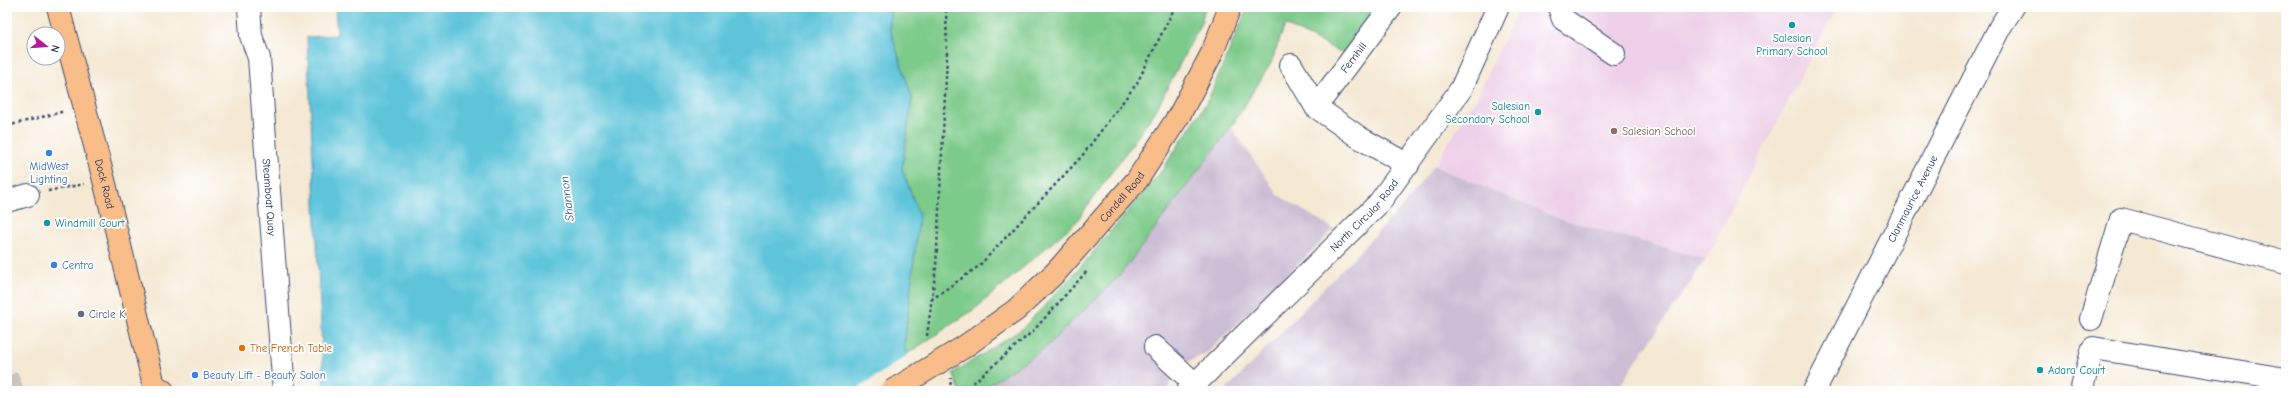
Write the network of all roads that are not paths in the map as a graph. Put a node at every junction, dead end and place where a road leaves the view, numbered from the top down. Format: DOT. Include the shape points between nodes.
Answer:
graph roads {
  1 [pos="58,7"];
  2 [pos="249,7"];
  3 [pos="1230,7"];
  4 [pos="1390,7"];
  5 [pos="1498,7"];
  6 [pos="1559,7"];
  7 [pos="2013,7"];
  8 [pos="1614,54"];
  9 [pos="1291,66"];
  10 [pos="1316,107"];
  11 [pos="1408,165"];
  12 [pos="28,195"];
  13 [pos="7,200"];
  14 [pos="2286,263"];
  15 [pos="2091,319"];
  16 [pos="1155,347"];
  17 [pos="2286,378"];
  18 [pos="1192,388"];
  19 [pos="156,389"];
  20 [pos="284,390"];
  21 [pos="892,391"];
  22 [pos="1814,391"];
  23 [pos="2081,391"];
  1 -- 19 [label="main road, Dock Road"];
  2 -- 20 [label="street, Steamboat Quay" via="251,36 259,58"];
  3 -- 21 [label="main road, Condell Road, bridge" via="1212,53 1180,114 1137,180 1057,271 1016,310 964,347"];
  4 -- 10 [label="street, Fernhill"];
  5 -- 11 [label="street, North Circular Road" via="1460,89"];
  6 -- 8 [label="street" via="1563,19"];
  7 -- 22 [label="street, Clanmaurice Avenue" via="2000,27"];
  9 -- 10 [label="street"];
  10 -- 11 [label="street" via="1360,138"];
  11 -- 18 [label="street, North Circular Road" via="1379,203"];
  12 -- 13 [label="street"];
  14 -- 15 [label="street" via="2121,219"];
  16 -- 18 [label="street"];
  17 -- 23 [label="street" via="2093,348"];
}
